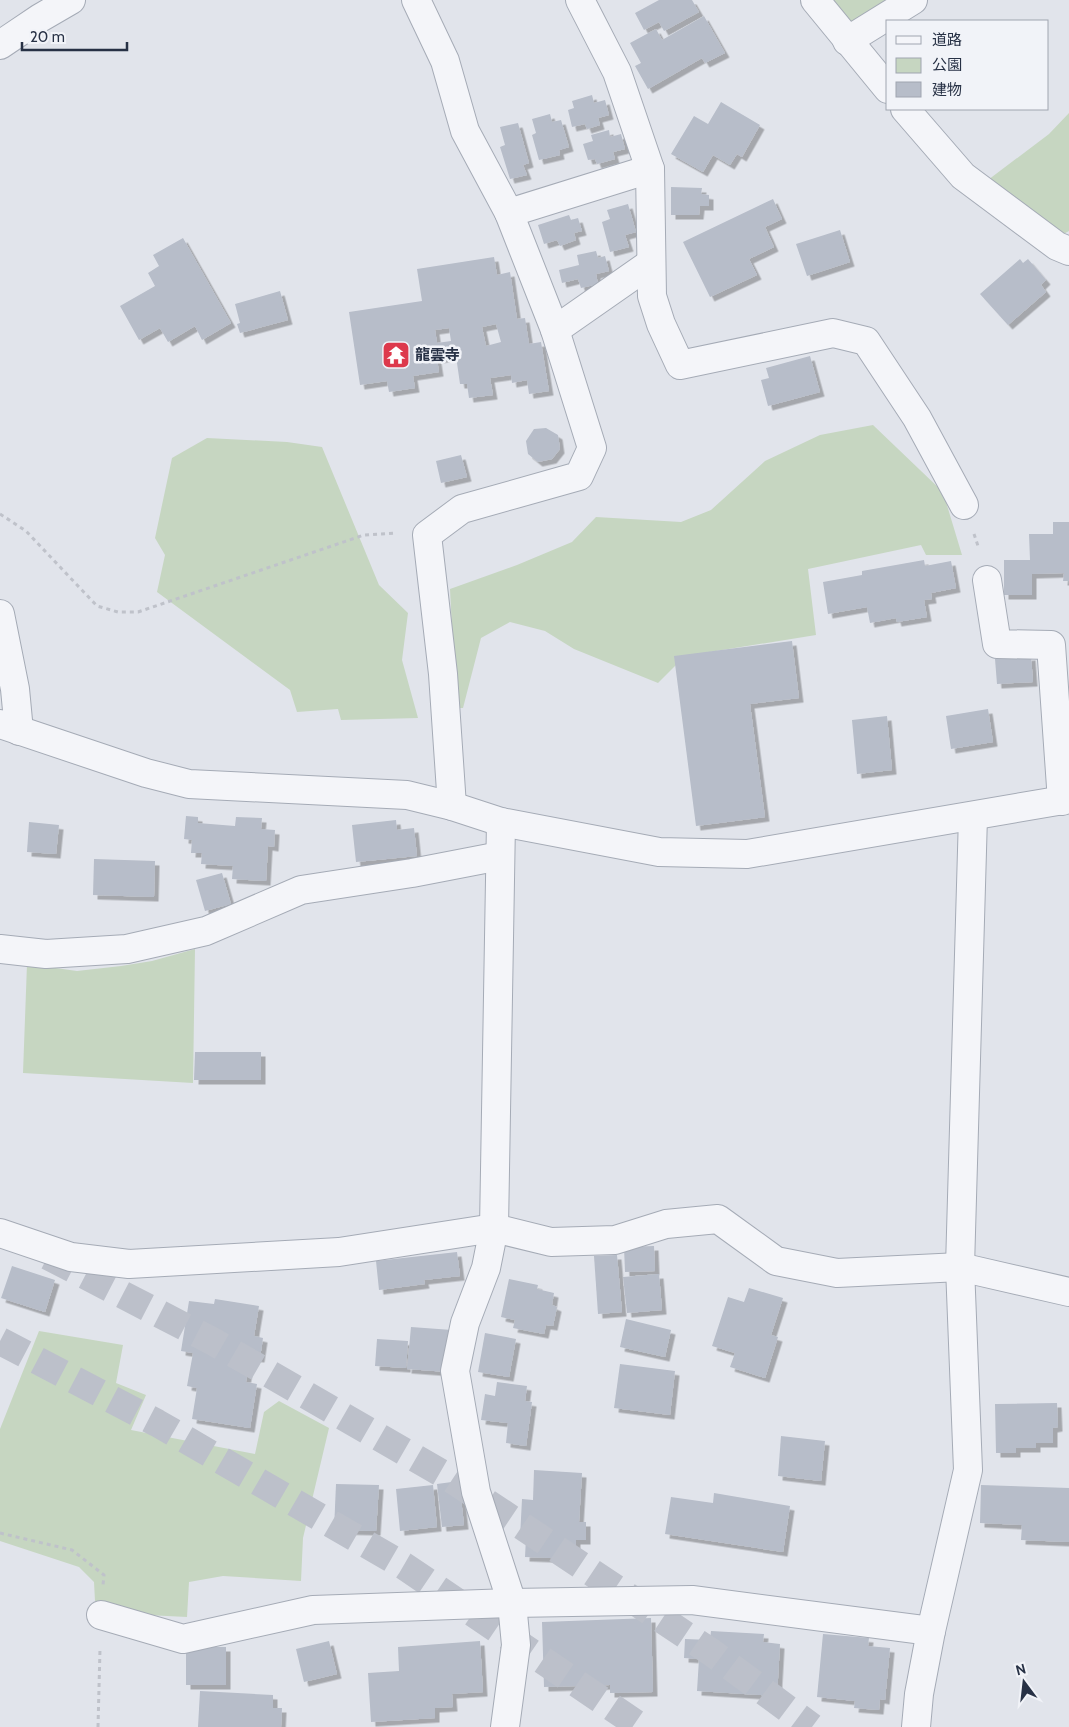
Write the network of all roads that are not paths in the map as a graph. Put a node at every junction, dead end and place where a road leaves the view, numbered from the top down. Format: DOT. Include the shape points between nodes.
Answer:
graph roads {
  1 [pos="72,0"];
  2 [pos="416,0"];
  3 [pos="580,0"];
  4 [pos="815,0"];
  5 [pos="913,0"];
  6 [pos="846,40"];
  7 [pos="0,45"];
  8 [pos="886,87"];
  9 [pos="906,110"];
  10 [pos="650,169"];
  11 [pos="509,213"];
  12 [pos="1065,245"];
  13 [pos="651,264"];
  14 [pos="555,330"];
  15 [pos="964,505"];
  16 [pos="987,580"];
  17 [pos="0,614"];
  18 [pos="10,727"];
  19 [pos="1066,800"];
  20 [pos="452,806"];
  21 [pos="973,816"];
  22 [pos="501,822"];
  23 [pos="500,856"];
  24 [pos="0,949"];
  25 [pos="494,1228"];
  26 [pos="0,1233"];
  27 [pos="960,1267"];
  28 [pos="1069,1292"];
  29 [pos="512,1603"];
  30 [pos="101,1615"];
  31 [pos="931,1631"];
  32 [pos="505,1727"];
  33 [pos="916,1727"];
  1 -- 7 [label="street"];
  2 -- 11 [label="street" via="445,61 465,130"];
  3 -- 10 [label="street" via="617,72"];
  4 -- 6 [label="street"];
  5 -- 6 [label="street"];
  6 -- 8 [label="street"];
  9 -- 12 [label="street" via="963,176"];
  10 -- 11 [label="street"];
  10 -- 13 [label="street"];
  11 -- 14 [label="street"];
  13 -- 14 [label="street"];
  13 -- 15 [label="street" via="652,296 680,365 832,333 866,341 917,418"];
  14 -- 20 [label="street" via="592,448 579,476 462,509 427,535 443,674"];
  16 -- 19 [label="street" via="998,644 1051,645"];
  17 -- 18 [label="street" via="15,689"];
  18 -- 20 [label="street" via="146,773 189,784 407,795"];
  19 -- 21 [label="street"];
  20 -- 22 [label="street"];
  21 -- 22 [label="street" via="747,854 659,852"];
  21 -- 27 [label="street"];
  22 -- 23 [label="street"];
  23 -- 24 [label="street" via="301,890 206,931 128,950 46,954"];
  23 -- 25 [label="street"];
  25 -- 26 [label="street" via="339,1252 129,1264 71,1257"];
  25 -- 27 [label="street" via="551,1242 614,1240 666,1224 718,1219 776,1261 837,1272"];
  25 -- 29 [label="street" via="486,1268 465,1323 455,1371 476,1492"];
  27 -- 28 [label="street"];
  27 -- 31 [label="street" via="968,1470"];
  29 -- 30 [label="street" via="313,1610 183,1639"];
  29 -- 31 [label="street" via="692,1600"];
  29 -- 32 [label="street" via="516,1645"];
  31 -- 33 [label="street"];
}
